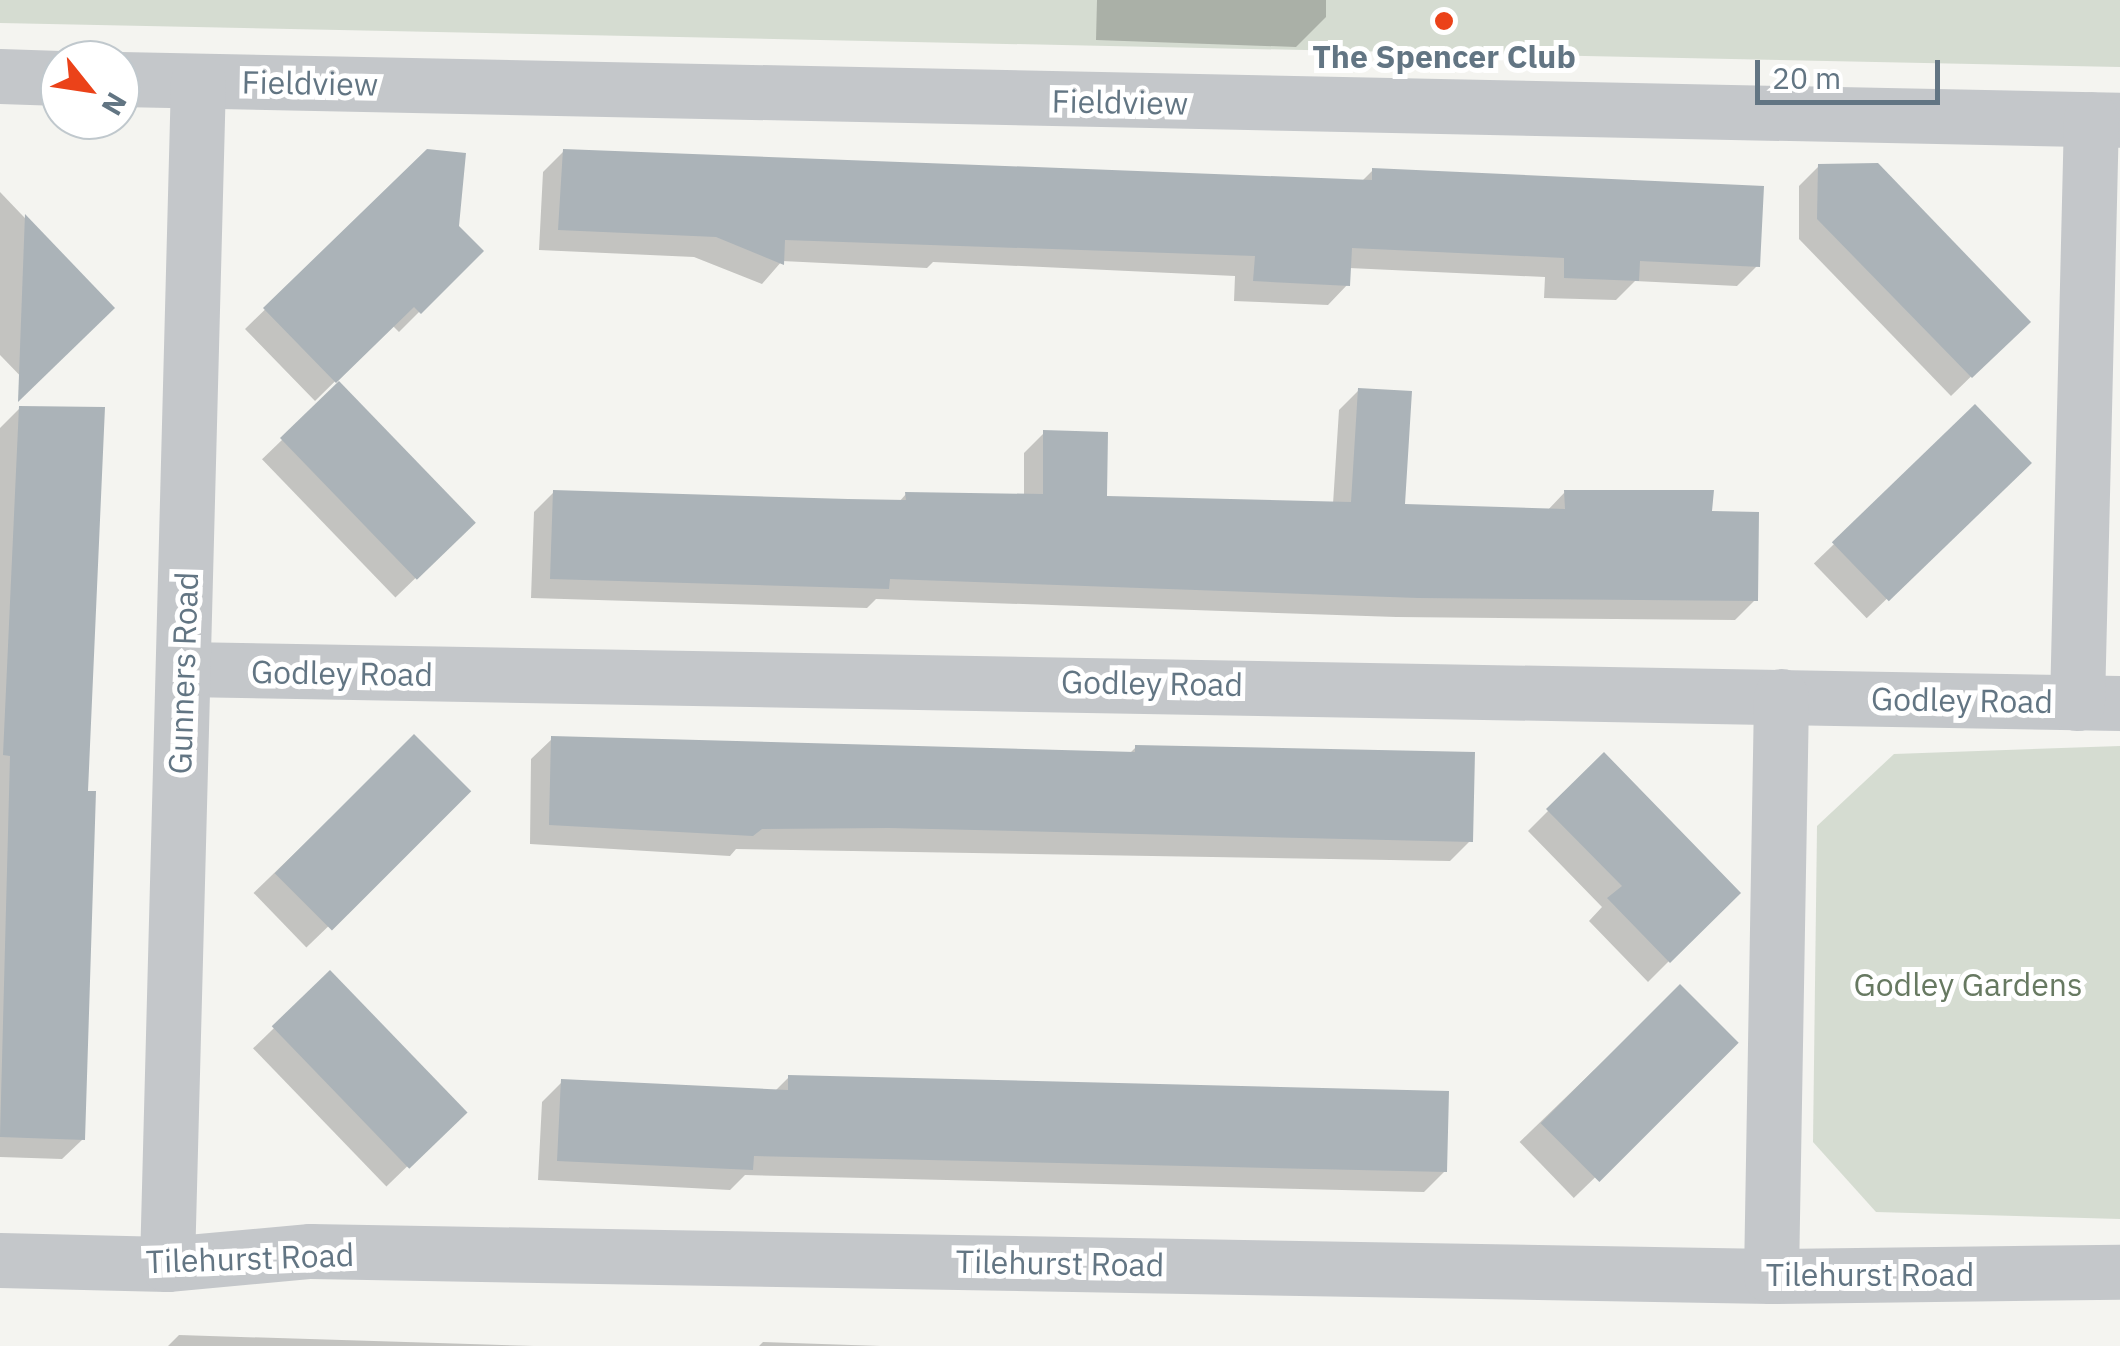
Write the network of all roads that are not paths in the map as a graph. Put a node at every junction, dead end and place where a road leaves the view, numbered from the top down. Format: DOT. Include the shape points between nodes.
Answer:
graph roads {
  1 [pos="0,76"];
  2 [pos="40,77"];
  3 [pos="140,80"];
  4 [pos="198,81"];
  5 [pos="2105,120"];
  6 [pos="184,670"];
  7 [pos="1781,696"];
  8 [pos="2099,703"];
  9 [pos="0,1260"];
  10 [pos="167,1264"];
  11 [pos="2120,1272"];
  12 [pos="1772,1276"];
  1 -- 2 [label="street"];
  3 -- 4 [label="street, Fieldview"];
  4 -- 5 [label="street, Fieldview"];
  4 -- 6 [label="street, Gunners Road"];
  5 -- 8 [label="street"];
  6 -- 7 [label="street, Godley Road"];
  6 -- 10 [label="street, Gunners Road"];
  7 -- 8 [label="street, Godley Road"];
  7 -- 12 [label="street"];
  9 -- 10 [label="street, Tilehurst Road"];
  10 -- 12 [label="street, Tilehurst Road" via="310,1251"];
  11 -- 12 [label="street, Tilehurst Road"];
}
